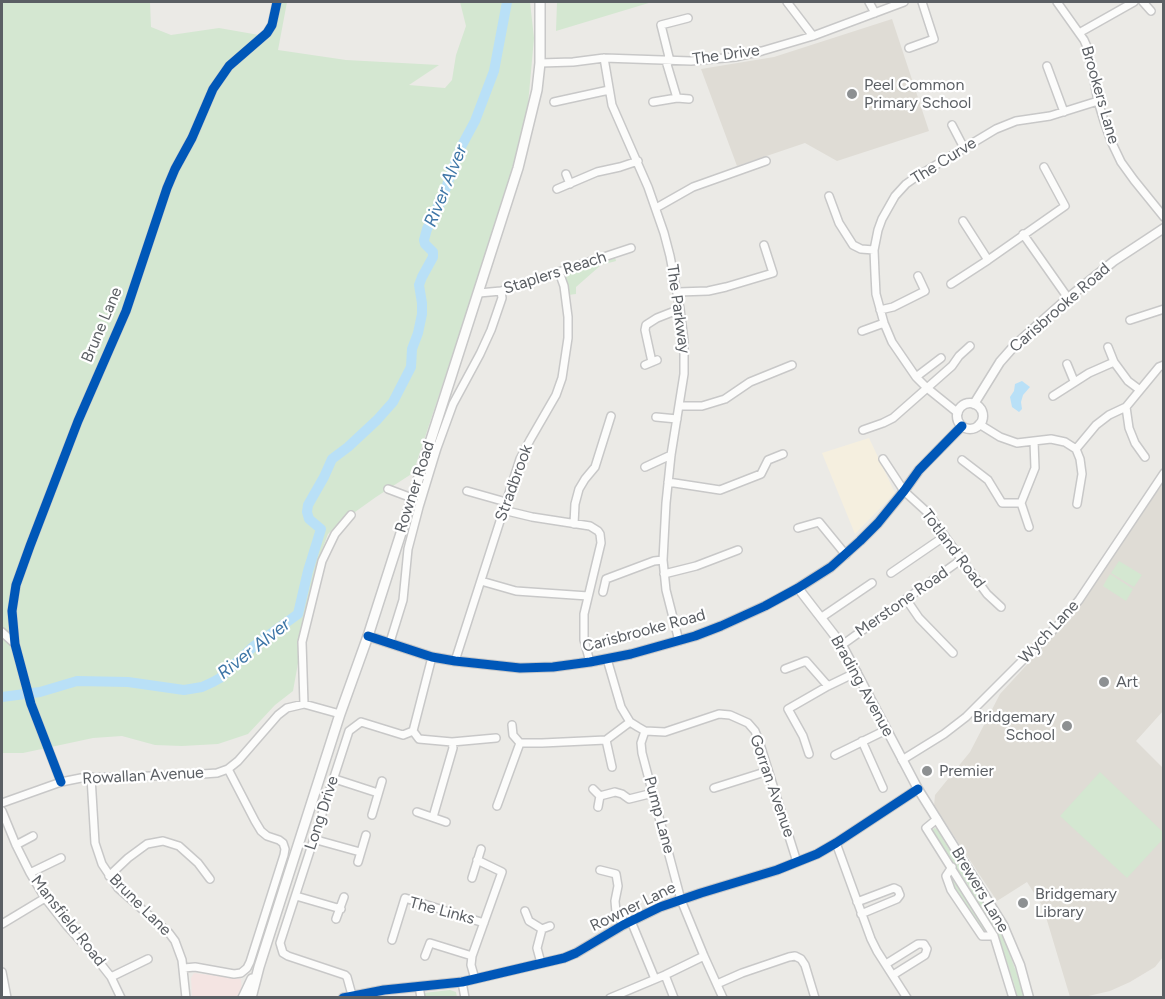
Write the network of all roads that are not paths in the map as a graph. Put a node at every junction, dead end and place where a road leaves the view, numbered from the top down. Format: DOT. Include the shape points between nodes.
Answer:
graph roads {
  1 [pos="277,2"];
  2 [pos="540,2"];
  3 [pos="787,2"];
  4 [pos="869,2"];
  5 [pos="904,2"];
  6 [pos="922,2"];
  7 [pos="1057,2"];
  8 [pos="1134,2"];
  9 [pos="1143,2"];
  10 [pos="1151,11"];
  11 [pos="875,13"];
  12 [pos="688,18"];
  13 [pos="1079,33"];
  14 [pos="813,36"];
  15 [pos="909,48"];
  16 [pos="604,58"];
  17 [pos="668,61"];
  18 [pos="540,63"];
  19 [pos="1047,66"];
  20 [pos="609,90"];
  21 [pos="677,98"];
  22 [pos="689,99"];
  23 [pos="1098,101"];
  24 [pos="554,102"];
  25 [pos="653,102"];
  26 [pos="1064,112"];
  27 [pos="952,125"];
  28 [pos="964,148"];
  29 [pos="638,161"];
  30 [pos="766,161"];
  31 [pos="1044,167"];
  32 [pos="566,174"];
  33 [pos="570,184"];
  34 [pos="557,189"];
  35 [pos="829,196"];
  36 [pos="656,208"];
  37 [pos="1164,217"];
  38 [pos="963,221"];
  39 [pos="1164,228"];
  40 [pos="1023,234"];
  41 [pos="764,245"];
  42 [pos="631,248"];
  43 [pos="874,250"];
  44 [pos="988,260"];
  45 [pos="559,272"];
  46 [pos="918,276"];
  47 [pos="951,284"];
  48 [pos="501,291"];
  49 [pos="478,292"];
  50 [pos="678,292"];
  51 [pos="1068,298"];
  52 [pos="680,309"];
  53 [pos="1164,309"];
  54 [pos="880,310"];
  55 [pos="1130,320"];
  56 [pos="884,323"];
  57 [pos="862,331"];
  58 [pos="970,346"];
  59 [pos="1108,347"];
  60 [pos="940,358"];
  61 [pos="651,362"];
  62 [pos="1114,362"];
  63 [pos="792,364"];
  64 [pos="1067,364"];
  65 [pos="1164,365"];
  66 [pos="916,377"];
  67 [pos="1074,381"];
  68 [pos="927,388"];
  69 [pos="1140,390"];
  70 [pos="1053,396"];
  71 [pos="974,404"];
  72 [pos="680,406"];
  73 [pos="1126,407"];
  74 [pos="958,413"];
  75 [pos="611,416"];
  76 [pos="656,417"];
  77 [pos="677,419"];
  78 [pos="979,424"];
  79 [pos="962,426"];
  80 [pos="863,430"];
  81 [pos="1034,441"];
  82 [pos="1076,449"];
  83 [pos="783,454"];
  84 [pos="671,455"];
  85 [pos="1145,457"];
  86 [pos="884,459"];
  87 [pos="962,460"];
  88 [pos="645,467"];
  89 [pos="1164,473"];
  90 [pos="668,483"];
  91 [pos="388,489"];
  92 [pos="467,490"];
  93 [pos="904,491"];
  94 [pos="411,498"];
  95 [pos="506,502"];
  96 [pos="1021,503"];
  97 [pos="1077,504"];
  98 [pos="503,510"];
  99 [pos="351,515"];
  100 [pos="574,524"];
  101 [pos="1029,527"];
  102 [pos="798,528"];
  103 [pos="945,536"];
  104 [pos="738,550"];
  105 [pos="846,555"];
  106 [pos="663,560"];
  107 [pos="962,560"];
  108 [pos="891,573"];
  109 [pos="664,574"];
  110 [pos="481,581"];
  111 [pos="872,583"];
  112 [pos="798,588"];
  113 [pos="603,592"];
  114 [pos="588,596"];
  115 [pos="906,599"];
  116 [pos="1001,607"];
  117 [pos="822,617"];
  118 [pos="2,632"];
  119 [pos="368,636"];
  120 [pos="679,641"];
  121 [pos="390,642"];
  122 [pos="15,644"];
  123 [pos="842,645"];
  124 [pos="953,653"];
  125 [pos="432,657"];
  126 [pos="606,659"];
  127 [pos="455,661"];
  128 [pos="590,662"];
  129 [pos="785,669"];
  130 [pos="857,672"];
  131 [pos="828,686"];
  132 [pos="304,704"];
  133 [pos="340,714"];
  134 [pos="630,722"];
  135 [pos="512,725"];
  136 [pos="645,730"];
  137 [pos="886,730"];
  138 [pos="413,731"];
  139 [pos="496,738"];
  140 [pos="606,740"];
  141 [pos="862,741"];
  142 [pos="452,742"];
  143 [pos="520,743"];
  144 [pos="809,754"];
  145 [pos="835,755"];
  146 [pos="902,760"];
  147 [pos="612,766"];
  148 [pos="228,769"];
  149 [pos="768,771"];
  150 [pos="91,777"];
  151 [pos="332,780"];
  152 [pos="382,781"];
  153 [pos="61,782"];
  154 [pos="714,788"];
  155 [pos="883,788"];
  156 [pos="593,789"];
  157 [pos="918,789"];
  158 [pos="378,793"];
  159 [pos="653,793"];
  160 [pos="600,796"];
  161 [pos="2,803"];
  162 [pos="497,806"];
  163 [pos="598,807"];
  164 [pos="2,811"];
  165 [pos="417,813"];
  166 [pos="372,814"];
  167 [pos="433,817"];
  168 [pos="937,819"];
  169 [pos="446,822"];
  170 [pos="366,835"];
  171 [pos="33,836"];
  172 [pos="314,839"];
  173 [pos="836,843"];
  174 [pos="16,844"];
  175 [pos="481,849"];
  176 [pos="360,852"];
  177 [pos="61,858"];
  178 [pos="477,860"];
  179 [pos="357,862"];
  180 [pos="797,862"];
  181 [pos="952,867"];
  182 [pos="600,870"];
  183 [pos="30,873"];
  184 [pos="109,876"];
  185 [pos="472,878"];
  186 [pos="210,879"];
  187 [pos="296,896"];
  188 [pos="344,897"];
  189 [pos="45,898"];
  190 [pos="681,900"];
  191 [pos="857,902"];
  192 [pos="340,909"];
  193 [pos="525,911"];
  194 [pos="861,914"];
  195 [pos="336,919"];
  196 [pos="484,923"];
  197 [pos="627,923"];
  198 [pos="2,924"];
  199 [pos="994,936"];
  200 [pos="392,940"];
  201 [pos="425,956"];
  202 [pos="472,956"];
  203 [pos="704,956"];
  204 [pos="148,959"];
  205 [pos="541,963"];
  206 [pos="886,964"];
  207 [pos="260,967"];
  208 [pos="184,968"];
  209 [pos="2,972"];
  210 [pos="664,975"];
  211 [pos="893,975"];
  212 [pos="111,977"];
  213 [pos="476,979"];
  214 [pos="655,979"];
  215 [pos="462,982"];
  216 [pos="717,984"];
  217 [pos="418,986"];
  218 [pos="347,996"];
  219 [pos="7,998"];
  220 [pos="121,998"];
  221 [pos="186,998"];
  222 [pos="243,998"];
  223 [pos="252,998"];
  224 [pos="421,998"];
  225 [pos="465,998"];
  226 [pos="610,998"];
  227 [pos="674,998"];
  228 [pos="723,998"];
  229 [pos="815,998"];
  230 [pos="907,998"];
  231 [pos="1013,998"];
  232 [pos="1029,998"];
  1 -- 122 [label="street, Brune Lane" via="267,33 230,66 213,89 167,188 126,311 90,391 21,568 12,611"];
  2 -- 18 [label="main road, Rowner Road"];
  3 -- 14 [label="street"];
  4 -- 11 [label="street"];
  5 -- 11 [label="street, The Drive"];
  6 -- 15 [label="street" via="934,39"];
  7 -- 13 [label="street, Brookers Lane"];
  8 -- 13 [label="street"];
  9 -- 10 [label="street"];
  11 -- 14 [label="street, The Drive"];
  12 -- 17 [label="street" via="661,25"];
  13 -- 23 [label="street, Brookers Lane" via="1088,49"];
  14 -- 17 [label="street, The Drive" via="735,57"];
  16 -- 17 [label="street, The Drive"];
  16 -- 18 [label="street, The Drive"];
  16 -- 20 [label="street, The Parkway"];
  17 -- 21 [label="street"];
  18 -- 49 [label="main road, Rowner Road" via="518,168"];
  19 -- 26 [label="street"];
  20 -- 24 [label="street"];
  20 -- 29 [label="street, The Parkway" via="618,120"];
  21 -- 22 [label="street"];
  21 -- 25 [label="street"];
  23 -- 26 [label="street, The Curve"];
  23 -- 37 [label="street, Brookers Lane" via="1121,162"];
  26 -- 28 [label="street, The Curve" via="1006,124"];
  27 -- 28 [label="street"];
  28 -- 43 [label="street, The Curve" via="916,177 895,196 882,219"];
  29 -- 33 [label="street"];
  29 -- 36 [label="street, The Parkway"];
  30 -- 36 [label="street" via="693,187"];
  31 -- 40 [label="street" via="1065,206"];
  32 -- 33 [label="street"];
  33 -- 34 [label="street"];
  35 -- 43 [label="street" via="853,245"];
  36 -- 50 [label="street, The Parkway"];
  38 -- 44 [label="street"];
  39 -- 51 [label="street, Carisbrooke Road"];
  40 -- 44 [label="street"];
  40 -- 51 [label="street"];
  41 -- 50 [label="street" via="773,273 708,291"];
  42 -- 45 [label="street, Staplers Reach"];
  43 -- 54 [label="street, The Curve"];
  44 -- 47 [label="street"];
  45 -- 48 [label="street, Staplers Reach"];
  45 -- 95 [label="street, Stradbrook" via="568,317 562,378 520,459"];
  46 -- 54 [label="street" via="926,291"];
  48 -- 49 [label="street, Staplers Reach"];
  48 -- 121 [label="street" via="491,330 453,404 437,448 408,549 403,600"];
  49 -- 94 [label="main road, Rowner Road"];
  50 -- 52 [label="street, The Parkway"];
  51 -- 71 [label="street, Carisbrooke Road" via="1015,345"];
  52 -- 61 [label="street" via="646,325"];
  52 -- 72 [label="street, The Parkway" via="685,360"];
  53 -- 55 [label="street"];
  54 -- 56 [label="street, The Curve"];
  56 -- 57 [label="street"];
  56 -- 66 [label="street, The Curve"];
  58 -- 68 [label="street"];
  59 -- 62 [label="street"];
  60 -- 66 [label="street"];
  62 -- 67 [label="street"];
  62 -- 69 [label="street"];
  63 -- 72 [label="street" via="750,382 725,399 702,406"];
  64 -- 67 [label="street"];
  65 -- 69 [label="street"];
  66 -- 68 [label="street, The Curve"];
  67 -- 70 [label="street"];
  68 -- 74 [label="street, The Curve"];
  68 -- 80 [label="street" via="893,418"];
  69 -- 73 [label="street"];
  71 -- 74 [label="street" via="965,404"];
  71 -- 78 [label="street" via="981,411"];
  72 -- 77 [label="street, The Parkway"];
  73 -- 82 [label="street" via="1096,425"];
  73 -- 85 [label="street" via="1129,428"];
  74 -- 79 [label="street"];
  75 -- 100 [label="street" via="595,467 579,489"];
  76 -- 77 [label="street"];
  77 -- 84 [label="street, The Parkway"];
  78 -- 79 [label="street" via="969,429"];
  78 -- 81 [label="street" via="1017,443"];
  79 -- 93 [label="street, Carisbrooke Road"];
  81 -- 82 [label="street" via="1051,439"];
  81 -- 96 [label="street" via="1035,468"];
  82 -- 97 [label="street" via="1082,474"];
  83 -- 90 [label="street" via="768,460 761,474 720,490"];
  84 -- 88 [label="street"];
  84 -- 90 [label="street, The Parkway"];
  86 -- 93 [label="street, Totland Road"];
  87 -- 96 [label="street" via="988,480 1002,503"];
  89 -- 146 [label="street, Wych Lane" via="1060,623 966,717"];
  90 -- 106 [label="street, The Parkway"];
  91 -- 94 [label="street"];
  92 -- 95 [label="street"];
  93 -- 103 [label="street, Totland Road"];
  93 -- 105 [label="street, Carisbrooke Road"];
  94 -- 119 [label="main road, Rowner Road"];
  95 -- 98 [label="street, Stradbrook"];
  96 -- 101 [label="street"];
  98 -- 100 [label="street"];
  98 -- 110 [label="street, Stradbrook"];
  99 -- 132 [label="street" via="335,534 319,573 302,642"];
  100 -- 114 [label="street" via="594,528 601,538"];
  102 -- 105 [label="street" via="819,522"];
  103 -- 107 [label="street, Totland Road"];
  103 -- 108 [label="street"];
  104 -- 109 [label="street"];
  105 -- 112 [label="street, Carisbrooke Road"];
  106 -- 109 [label="street, The Parkway"];
  106 -- 113 [label="street" via="606,579"];
  107 -- 115 [label="street, Merstone Road"];
  107 -- 116 [label="street, Totland Road"];
  109 -- 120 [label="street, The Parkway"];
  110 -- 114 [label="street" via="516,591"];
  110 -- 127 [label="street, Stradbrook"];
  111 -- 117 [label="street"];
  112 -- 117 [label="street, Brading Avenue"];
  112 -- 120 [label="street, Carisbrooke Road" via="743,617"];
  114 -- 128 [label="street" via="584,634"];
  115 -- 123 [label="street, Merstone Road"];
  115 -- 124 [label="street"];
  117 -- 123 [label="street, Brading Avenue"];
  118 -- 122 [label="street"];
  119 -- 121 [label="street, Carisbrooke Road"];
  119 -- 133 [label="main road, Rowner Road"];
  120 -- 126 [label="street, Carisbrooke Road"];
  121 -- 125 [label="street, Carisbrooke Road"];
  122 -- 153 [label="street, Brune Lane" via="31,704"];
  123 -- 130 [label="street, Brading Avenue"];
  125 -- 127 [label="street, Carisbrooke Road"];
  125 -- 138 [label="street"];
  126 -- 128 [label="street, Carisbrooke Road"];
  126 -- 134 [label="street"];
  127 -- 128 [label="street, Carisbrooke Road" via="520,668"];
  129 -- 131 [label="street" via="806,661"];
  130 -- 131 [label="street"];
  130 -- 137 [label="street, Brading Avenue"];
  131 -- 144 [label="street" via="788,709"];
  132 -- 133 [label="street"];
  132 -- 148 [label="street, Rowallan Avenue" via="278,715"];
  133 -- 207 [label="main road, Rowner Road"];
  134 -- 136 [label="street"];
  134 -- 140 [label="street"];
  135 -- 143 [label="street" via="513,735"];
  136 -- 149 [label="street, Gorran Avenue" via="665,732 719,714 730,715 748,723 755,732"];
  136 -- 159 [label="street, Pump Lane" via="640,743"];
  137 -- 141 [label="street"];
  137 -- 146 [label="street, Brading Avenue"];
  138 -- 142 [label="street, Long Drive" via="419,739"];
  138 -- 151 [label="street, Long Drive" via="403,735 361,722 352,727"];
  139 -- 142 [label="street, Long Drive"];
  140 -- 143 [label="street"];
  140 -- 147 [label="street"];
  141 -- 145 [label="street"];
  141 -- 155 [label="street"];
  142 -- 167 [label="street"];
  143 -- 162 [label="street"];
  146 -- 157 [label="street, Brading Avenue"];
  148 -- 150 [label="street, Rowallan Avenue" via="188,775"];
  148 -- 208 [label="street" via="261,831 283,843 284,855 247,968 234,974"];
  149 -- 154 [label="street"];
  149 -- 180 [label="street, Gorran Avenue"];
  150 -- 153 [label="street, Rowallan Avenue"];
  150 -- 184 [label="street, Brune Lane" via="95,843"];
  151 -- 158 [label="street"];
  151 -- 172 [label="street, Long Drive"];
  152 -- 158 [label="street"];
  153 -- 161 [label="street, Rowallan Avenue"];
  156 -- 160 [label="street"];
  157 -- 168 [label="street, Brewers Lane"];
  157 -- 173 [label="street, Rowner Lane"];
  158 -- 166 [label="street"];
  159 -- 160 [label="street" via="629,800 615,789"];
  159 -- 190 [label="street, Pump Lane"];
  160 -- 163 [label="street"];
  164 -- 174 [label="street, Mansfield Road"];
  165 -- 167 [label="street"];
  167 -- 169 [label="street"];
  168 -- 181 [label="street" via="926,828"];
  168 -- 232 [label="street, Brewers Lane" via="1003,925"];
  170 -- 176 [label="street"];
  171 -- 174 [label="street"];
  172 -- 176 [label="street"];
  172 -- 187 [label="street, Long Drive"];
  173 -- 180 [label="street, Rowner Lane"];
  173 -- 191 [label="street"];
  174 -- 183 [label="street, Mansfield Road"];
  175 -- 178 [label="street"];
  176 -- 179 [label="street"];
  177 -- 183 [label="street"];
  178 -- 185 [label="street"];
  178 -- 196 [label="street" via="502,872"];
  180 -- 190 [label="street, Rowner Lane"];
  181 -- 199 [label="street"];
  181 -- 199 [label="street" via="946,876 951,890 982,936"];
  182 -- 197 [label="street" via="616,874 616,912"];
  183 -- 189 [label="street, Mansfield Road"];
  184 -- 186 [label="street" via="147,844 163,841 179,846"];
  184 -- 208 [label="street, Brune Lane" via="169,933"];
  187 -- 192 [label="street"];
  187 -- 218 [label="street, Long Drive" via="280,942 283,952 345,975"];
  188 -- 192 [label="street"];
  189 -- 198 [label="street"];
  189 -- 212 [label="street, Mansfield Road"];
  190 -- 197 [label="street, Rowner Lane"];
  190 -- 203 [label="street, Pump Lane"];
  191 -- 194 [label="street"];
  191 -- 194 [label="street" via="894,888 900,895"];
  192 -- 195 [label="street"];
  193 -- 205 [label="street" via="529,921 546,927 537,948"];
  194 -- 206 [label="street"];
  196 -- 200 [label="street, The Links" via="405,898"];
  196 -- 202 [label="street"];
  197 -- 205 [label="street, Rowner Lane" via="576,953"];
  197 -- 214 [label="street"];
  199 -- 231 [label="street"];
  201 -- 202 [label="street" via="430,943"];
  202 -- 213 [label="street"];
  203 -- 210 [label="street"];
  203 -- 216 [label="street, Pump Lane"];
  204 -- 212 [label="street"];
  205 -- 213 [label="street, Rowner Lane"];
  206 -- 211 [label="street"];
  206 -- 211 [label="street" via="924,944 925,955"];
  207 -- 222 [label="main road, Rowner Road"];
  207 -- 223 [label="main road, Rowner Road"];
  208 -- 221 [label="street, Brune Lane"];
  209 -- 219 [label="street"];
  210 -- 214 [label="street"];
  210 -- 227 [label="street"];
  211 -- 230 [label="street"];
  212 -- 220 [label="street, Mansfield Road"];
  213 -- 215 [label="street, Rowner Lane"];
  214 -- 226 [label="street"];
  215 -- 217 [label="street, Rowner Lane"];
  215 -- 225 [label="street"];
  216 -- 228 [label="street, Pump Lane"];
  216 -- 229 [label="street" via="795,956 805,965"];
  217 -- 218 [label="street, Rowner Lane"];
  217 -- 224 [label="street"];
}
